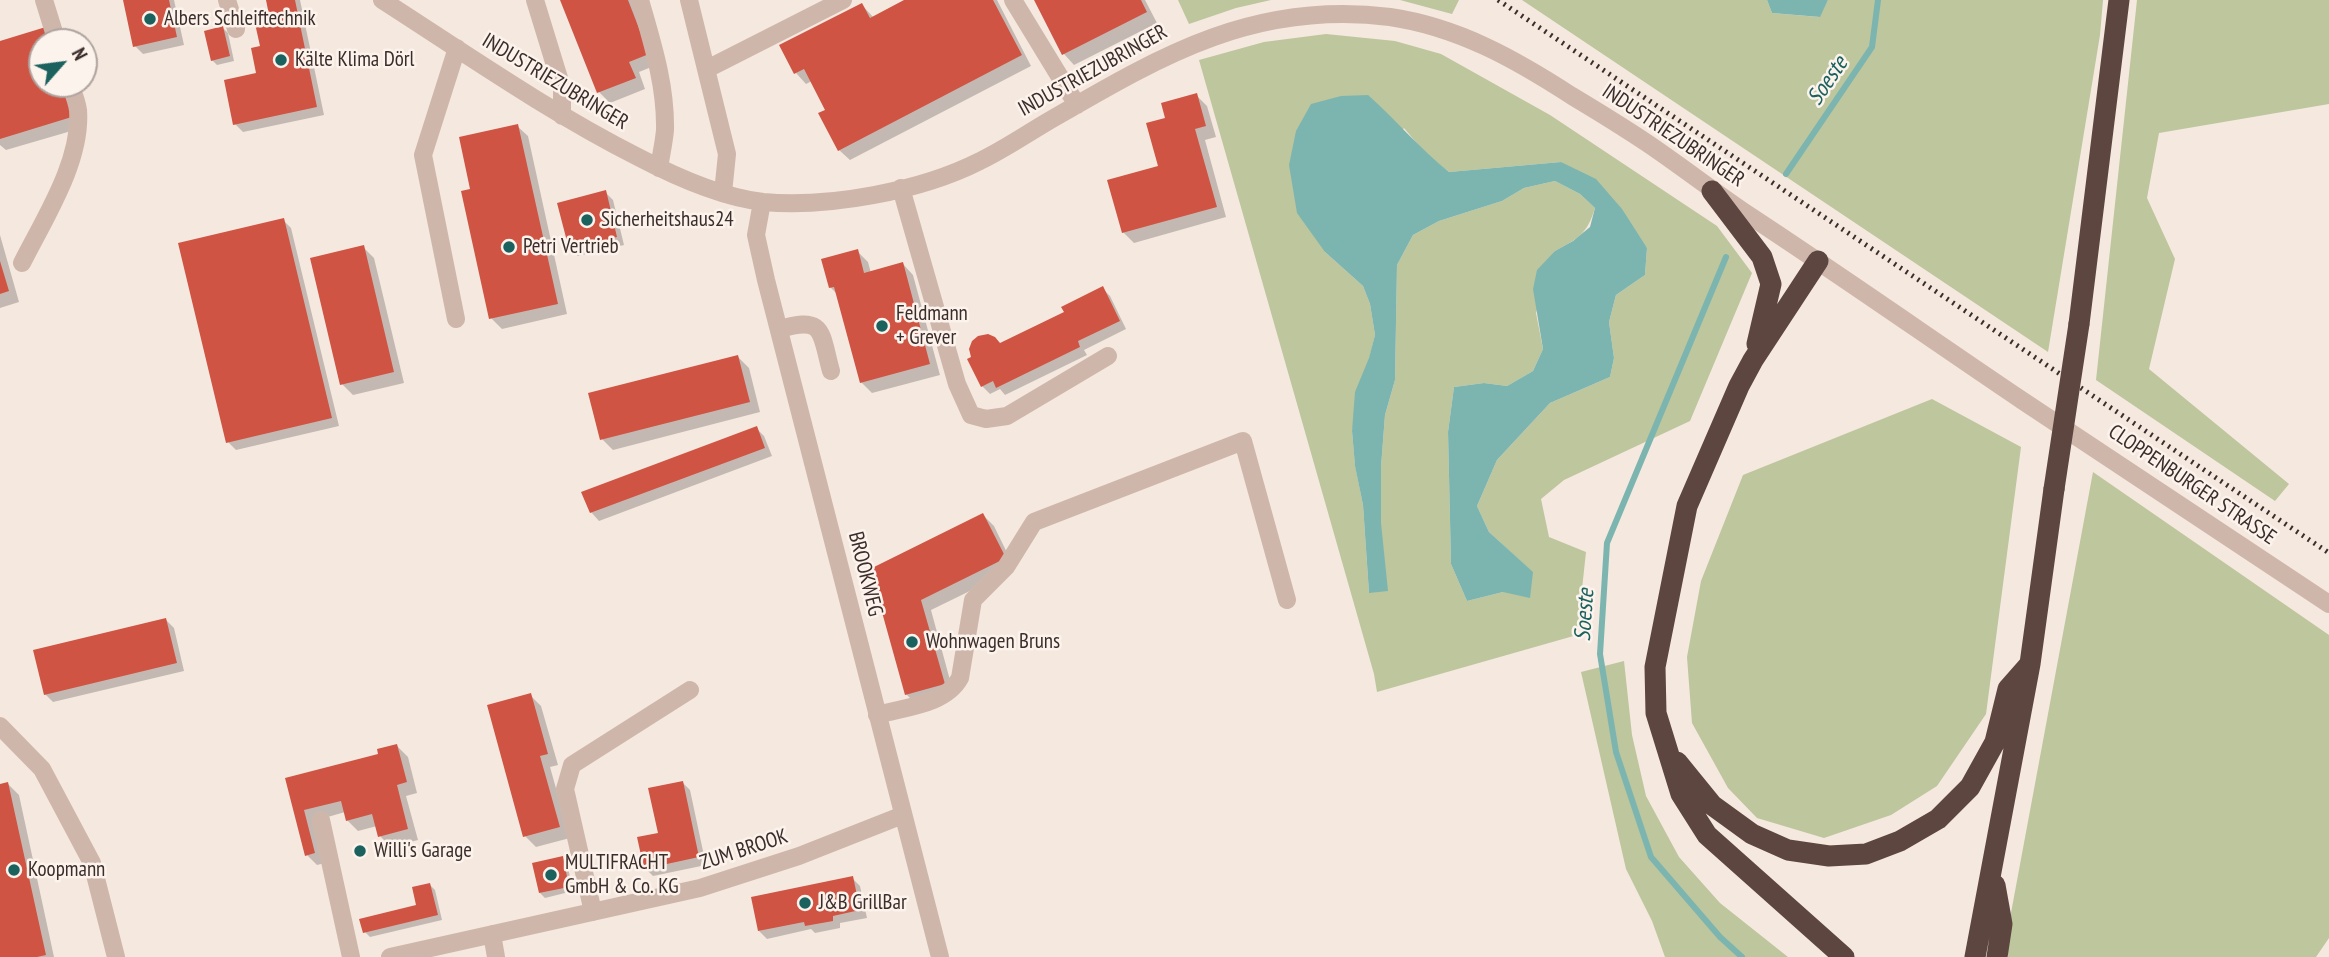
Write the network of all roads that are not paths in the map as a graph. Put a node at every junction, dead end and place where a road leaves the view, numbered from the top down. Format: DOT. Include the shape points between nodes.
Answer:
graph roads {
  1 [pos="44,0"];
  2 [pos="227,0"];
  3 [pos="383,0"];
  4 [pos="535,0"];
  5 [pos="640,0"];
  6 [pos="689,0"];
  7 [pos="843,0"];
  8 [pos="1013,0"];
  9 [pos="2119,0"];
  10 [pos="53,28"];
  11 [pos="236,29"];
  12 [pos="457,48"];
  13 [pos="707,69"];
  14 [pos="74,98"];
  15 [pos="1077,105"];
  16 [pos="562,116"];
  17 [pos="659,168"];
  18 [pos="901,188"];
  19 [pos="1712,191"];
  20 [pos="723,193"];
  21 [pos="762,202"];
  22 [pos="1818,261"];
  23 [pos="22,263"];
  24 [pos="456,318"];
  25 [pos="779,329"];
  26 [pos="1108,356"];
  27 [pos="1753,360"];
  28 [pos="831,370"];
  29 [pos="2030,405"];
  30 [pos="1286,600"];
  31 [pos="2329,604"];
  32 [pos="2030,664"];
  33 [pos="690,690"];
  34 [pos="877,715"];
  35 [pos="0,726"];
  36 [pos="1669,751"];
  37 [pos="903,815"];
  38 [pos="321,820"];
  39 [pos="1993,872"];
  40 [pos="593,912"];
  41 [pos="492,934"];
  42 [pos="116,957"];
  43 [pos="351,957"];
  44 [pos="390,957"];
  45 [pos="496,957"];
  46 [pos="940,957"];
  47 [pos="1844,957"];
  48 [pos="1975,957"];
  49 [pos="1997,957"];
  1 -- 10 [label="street"];
  2 -- 11 [label="street"];
  3 -- 12 [label="street, INDUSTRIEZUBRINGER"];
  4 -- 16 [label="street" via="562,88"];
  5 -- 17 [label="street" via="663,98 665,131"];
  6 -- 13 [label="street"];
  7 -- 13 [label="street"];
  8 -- 15 [label="street"];
  9 -- 32 [label="highway, bridge"];
  12 -- 16 [label="street, INDUSTRIEZUBRINGER"];
  12 -- 24 [label="street" via="423,155"];
  13 -- 20 [label="street" via="727,154"];
  14 -- 23 [label="street" via="76,140 62,183"];
  15 -- 18 [label="street, INDUSTRIEZUBRINGER" via="977,163"];
  15 -- 19 [label="street, INDUSTRIEZUBRINGER" via="1171,53 1232,29 1315,14 1384,16 1445,30 1523,65 1646,142"];
  16 -- 17 [label="street, INDUSTRIEZUBRINGER"];
  17 -- 20 [label="street, INDUSTRIEZUBRINGER"];
  18 -- 21 [label="street, INDUSTRIEZUBRINGER" via="862,197"];
  18 -- 26 [label="street" via="957,384 971,415 986,419 1007,416"];
  19 -- 22 [label="street, INDUSTRIEZUBRINGER"];
  19 -- 27 [label="highway" via="1762,257 1771,284"];
  20 -- 21 [label="street, INDUSTRIEZUBRINGER"];
  21 -- 25 [label="street, BROOKWEG" via="756,234"];
  22 -- 27 [label="highway"];
  22 -- 29 [label="street, INDUSTRIEZUBRINGER"];
  25 -- 28 [label="street" via="803,323 814,326"];
  25 -- 34 [label="street, BROOKWEG"];
  27 -- 36 [label="highway" via="1687,506 1655,667 1656,713"];
  29 -- 31 [label="street, CLOPPENBURGER STRASSE"];
  30 -- 34 [label="street" via="1243,441 1034,522 1006,567 973,600 960,678 954,689 943,697"];
  32 -- 36 [label="highway" via="2008,689 1995,742 1970,787 1938,819 1866,854 1829,856 1788,850 1752,834 1712,805"];
  32 -- 39 [label="highway"];
  33 -- 40 [label="street" via="572,765 565,789"];
  34 -- 37 [label="street, BROOKWEG"];
  35 -- 42 [label="street" via="42,769 92,863"];
  36 -- 47 [label="highway" via="1681,793 1707,835"];
  37 -- 40 [label="street, ZUM BROOK" via="712,884"];
  37 -- 46 [label="street, BROOKWEG"];
  38 -- 43 [label="street"];
  39 -- 48 [label="highway"];
  39 -- 49 [label="highway" via="2002,924"];
  40 -- 41 [label="street, ZUM BROOK"];
  41 -- 44 [label="street, ZUM BROOK"];
  41 -- 45 [label="street"];
}
